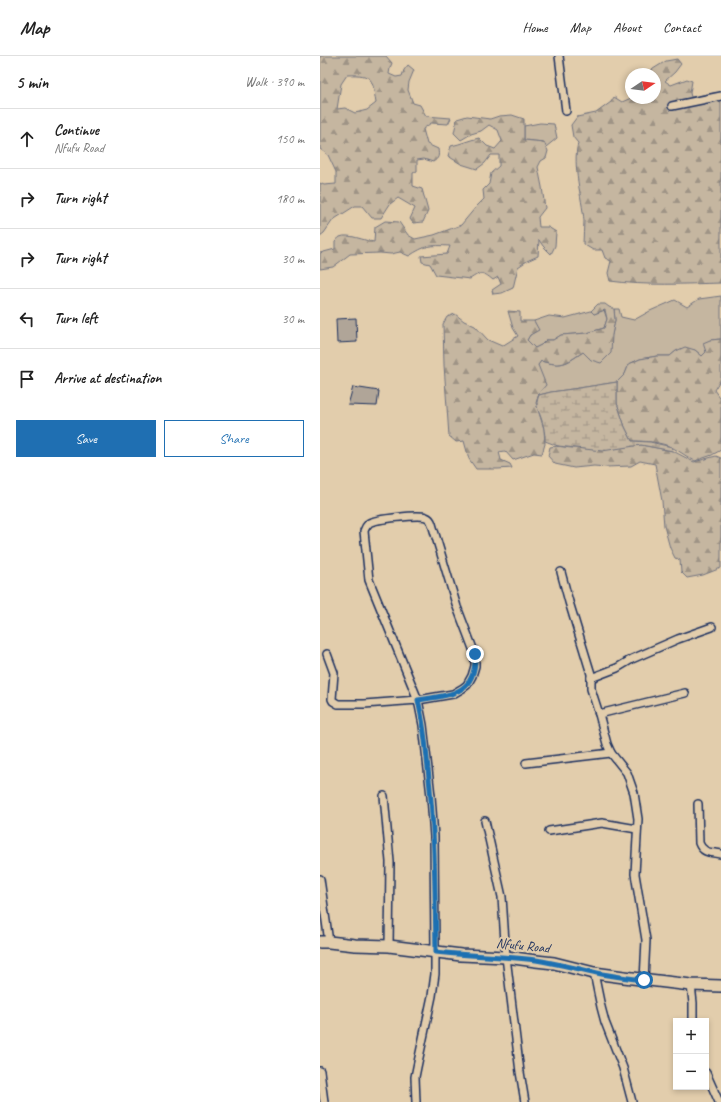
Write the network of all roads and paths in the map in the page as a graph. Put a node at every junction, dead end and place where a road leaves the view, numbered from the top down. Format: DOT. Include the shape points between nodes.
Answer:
graph roads {
  1 [pos="559,56"];
  2 [pos="721,96"];
  3 [pos="672,106"];
  4 [pos="566,111"];
  5 [pos="561,572"];
  6 [pos="712,627"];
  7 [pos="327,654"];
  8 [pos="591,678"];
  9 [pos="685,692"];
  10 [pos="418,700"];
  11 [pos="599,714"];
  12 [pos="612,753"];
  13 [pos="526,763"];
  14 [pos="384,796"];
  15 [pos="698,804"];
  16 [pos="485,821"];
  17 [pos="637,829"];
  18 [pos="549,831"];
  19 [pos="721,854"];
  20 [pos="320,879"];
  21 [pos="324,942"];
  22 [pos="389,946"];
  23 [pos="436,952"];
  24 [pos="506,958"];
  25 [pos="594,973"];
  26 [pos="644,980"];
  27 [pos="691,985"];
  28 [pos="721,986"];
  29 [pos="693,1018"];
  30 [pos="320,1071"];
  31 [pos="709,1080"];
  32 [pos="324,1102"];
  33 [pos="416,1102"];
  34 [pos="525,1102"];
  35 [pos="632,1102"];
  36 [pos="719,1102"];
  1 -- 4 [label="street"];
  2 -- 3 [label="street"];
  5 -- 8 [label="street"];
  6 -- 8 [label="street"];
  7 -- 10 [label="street" via="334,673 331,696 335,703 364,704"];
  8 -- 11 [label="street" via="591,689"];
  9 -- 11 [label="street"];
  10 -- 10 [label="street" via="370,584 364,531 368,524 378,520 420,516 428,518 475,654 475,666 467,685 456,692"];
  10 -- 23 [label="street" via="424,725 434,830"];
  11 -- 12 [label="street"];
  12 -- 13 [label="street"];
  12 -- 17 [label="street" via="630,777 637,811"];
  14 -- 22 [label="street" via="390,862"];
  15 -- 19 [label="street" via="699,843 704,851"];
  16 -- 24 [label="street" via="502,897"];
  17 -- 18 [label="street" via="602,823"];
  17 -- 26 [label="street" via="635,874 646,940"];
  20 -- 21 [label="street"];
  21 -- 22 [label="street, Nfufu Road"];
  22 -- 23 [label="street, Nfufu Road"];
  23 -- 24 [label="street, Nfufu Road"];
  23 -- 33 [label="street" via="432,996 415,1077"];
  24 -- 25 [label="street, Nfufu Road" via="554,963"];
  24 -- 34 [label="street"];
  25 -- 26 [label="street, Nfufu Road"];
  25 -- 35 [label="street" via="600,1007 623,1068"];
  26 -- 27 [label="street, Nfufu Road"];
  27 -- 28 [label="street, Nfufu Road"];
  27 -- 29 [label="street"];
  30 -- 32 [label="street"];
  31 -- 36 [label="street"];
}
